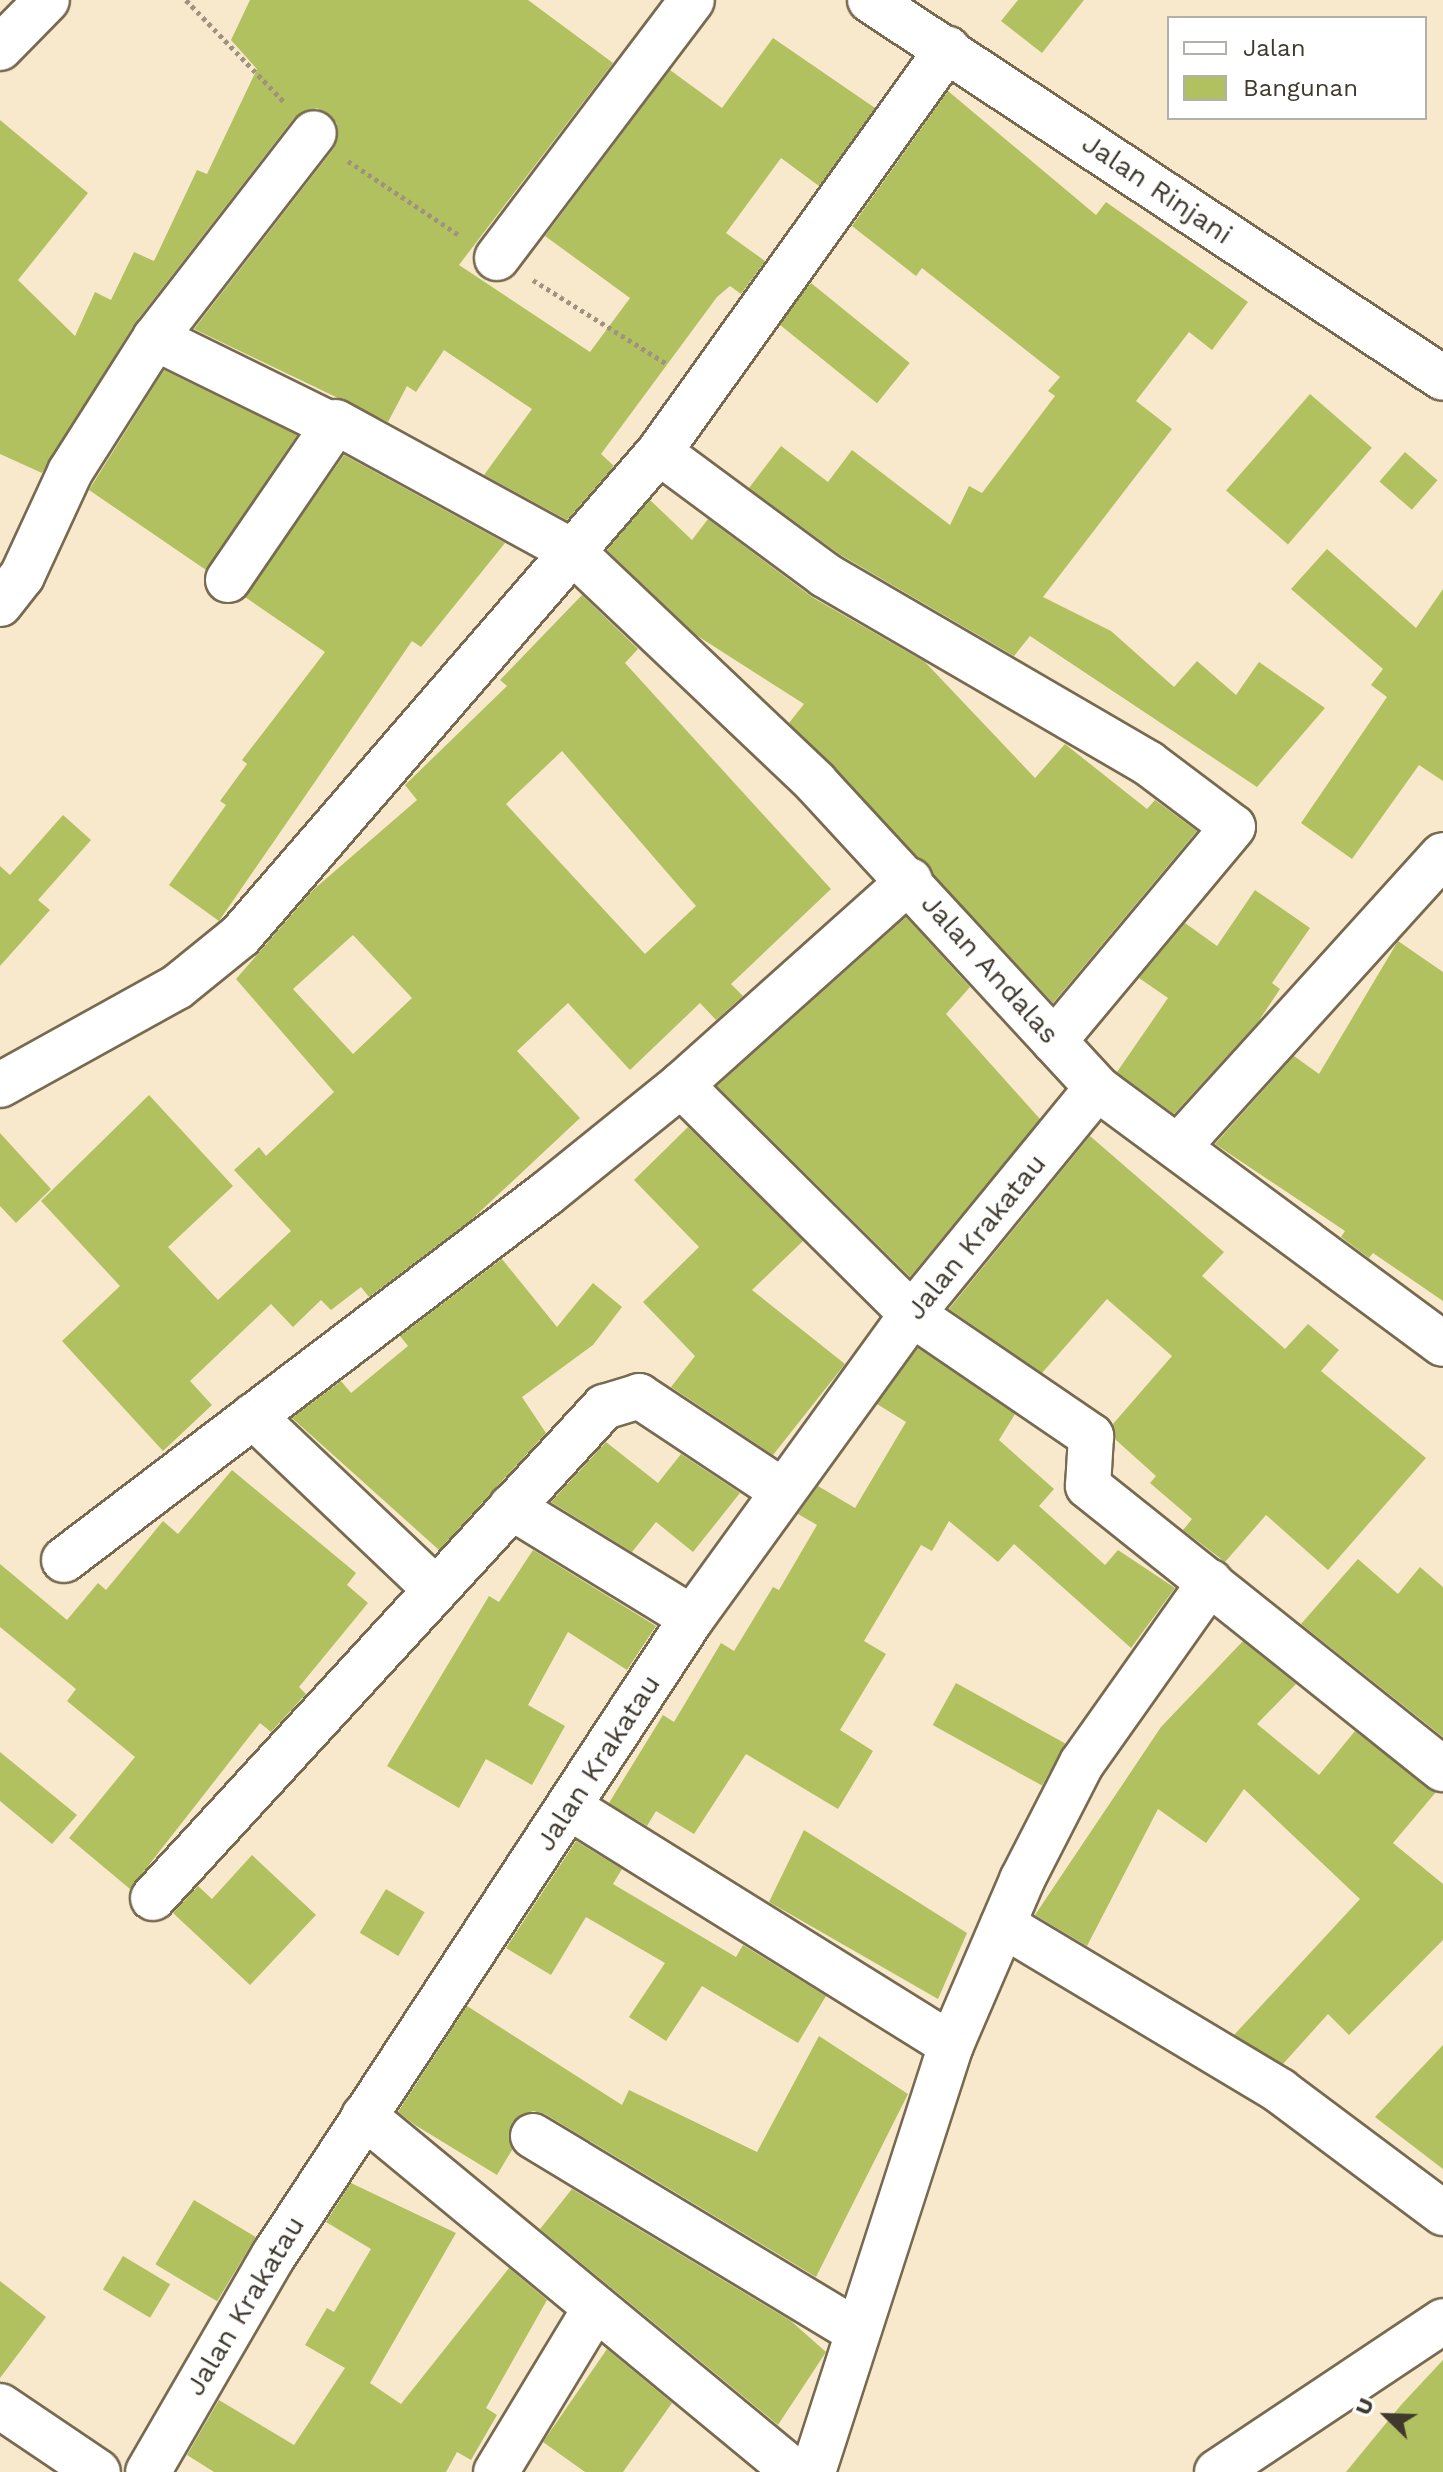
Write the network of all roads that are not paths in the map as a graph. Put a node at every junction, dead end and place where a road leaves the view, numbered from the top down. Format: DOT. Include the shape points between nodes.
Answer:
graph roads {
  1 [pos="47,0"];
  2 [pos="692,0"];
  3 [pos="870,0"];
  4 [pos="0,48"];
  5 [pos="948,49"];
  6 [pos="314,133"];
  7 [pos="497,258"];
  8 [pos="155,338"];
  9 [pos="1443,378"];
  10 [pos="330,424"];
  11 [pos="659,452"];
  12 [pos="573,552"];
  13 [pos="228,580"];
  14 [pos="0,604"];
  15 [pos="1443,855"];
  16 [pos="910,880"];
  17 [pos="1054,1041"];
  18 [pos="0,1085"];
  19 [pos="681,1085"];
  20 [pos="1097,1088"];
  21 [pos="1178,1147"];
  22 [pos="912,1314"];
  23 [pos="1443,1344"];
  24 [pos="253,1416"];
  25 [pos="781,1490"];
  26 [pos="511,1507"];
  27 [pos="64,1560"];
  28 [pos="1210,1582"];
  29 [pos="435,1589"];
  30 [pos="692,1618"];
  31 [pos="1443,1769"];
  32 [pos="569,1807"];
  33 [pos="153,1898"];
  34 [pos="1003,1925"];
  35 [pos="951,2045"];
  36 [pos="364,2116"];
  37 [pos="533,2136"];
  38 [pos="1443,2213"];
  39 [pos="594,2310"];
  40 [pos="1443,2321"];
  41 [pos="855,2330"];
  42 [pos="0,2406"];
  43 [pos="98,2472"];
  44 [pos="148,2472"];
  45 [pos="496,2472"];
  46 [pos="795,2472"];
  47 [pos="813,2472"];
  48 [pos="1217,2472"];
  1 -- 4 [label="street"];
  2 -- 7 [label="street"];
  3 -- 5 [label="street, Jalan Rinjani"];
  5 -- 9 [label="street, Jalan Rinjani"];
  5 -- 11 [label="street"];
  6 -- 8 [label="street"];
  8 -- 10 [label="street, Jalan Andalas"];
  8 -- 14 [label="street" via="70,472 22,576"];
  10 -- 12 [label="street, Jalan Andalas" via="348,424"];
  10 -- 13 [label="street"];
  11 -- 12 [label="street"];
  11 -- 17 [label="street" via="825,575 1148,763 1233,827"];
  12 -- 16 [label="street, Jalan Andalas"];
  12 -- 18 [label="street" via="223,954"];
  15 -- 21 [label="street"];
  16 -- 17 [label="street, Jalan Andalas" via="982,969"];
  16 -- 19 [label="street"];
  17 -- 20 [label="street, Jalan Andalas"];
  19 -- 22 [label="street"];
  19 -- 24 [label="street"];
  20 -- 21 [label="street, Jalan Andalas"];
  20 -- 22 [label="street, Jalan Krakatau"];
  21 -- 23 [label="street, Jalan Andalas"];
  22 -- 25 [label="street, Jalan Krakatau"];
  22 -- 28 [label="street" via="1091,1436 1088,1486"];
  24 -- 27 [label="street"];
  24 -- 29 [label="street"];
  25 -- 26 [label="street" via="639,1396 604,1407"];
  25 -- 30 [label="street, Jalan Krakatau"];
  26 -- 29 [label="street"];
  26 -- 30 [label="street"];
  28 -- 31 [label="street"];
  28 -- 34 [label="street" via="1082,1763"];
  29 -- 33 [label="street"];
  30 -- 32 [label="street, Jalan Krakatau"];
  32 -- 35 [label="street"];
  32 -- 36 [label="street, Jalan Krakatau"];
  34 -- 35 [label="street"];
  34 -- 38 [label="street" via="1280,2091"];
  35 -- 41 [label="street"];
  36 -- 39 [label="street"];
  36 -- 44 [label="street, Jalan Krakatau"];
  37 -- 41 [label="street"];
  39 -- 45 [label="street"];
  39 -- 46 [label="street"];
  40 -- 48 [label="street"];
  41 -- 47 [label="street"];
  42 -- 43 [label="street"];
}
